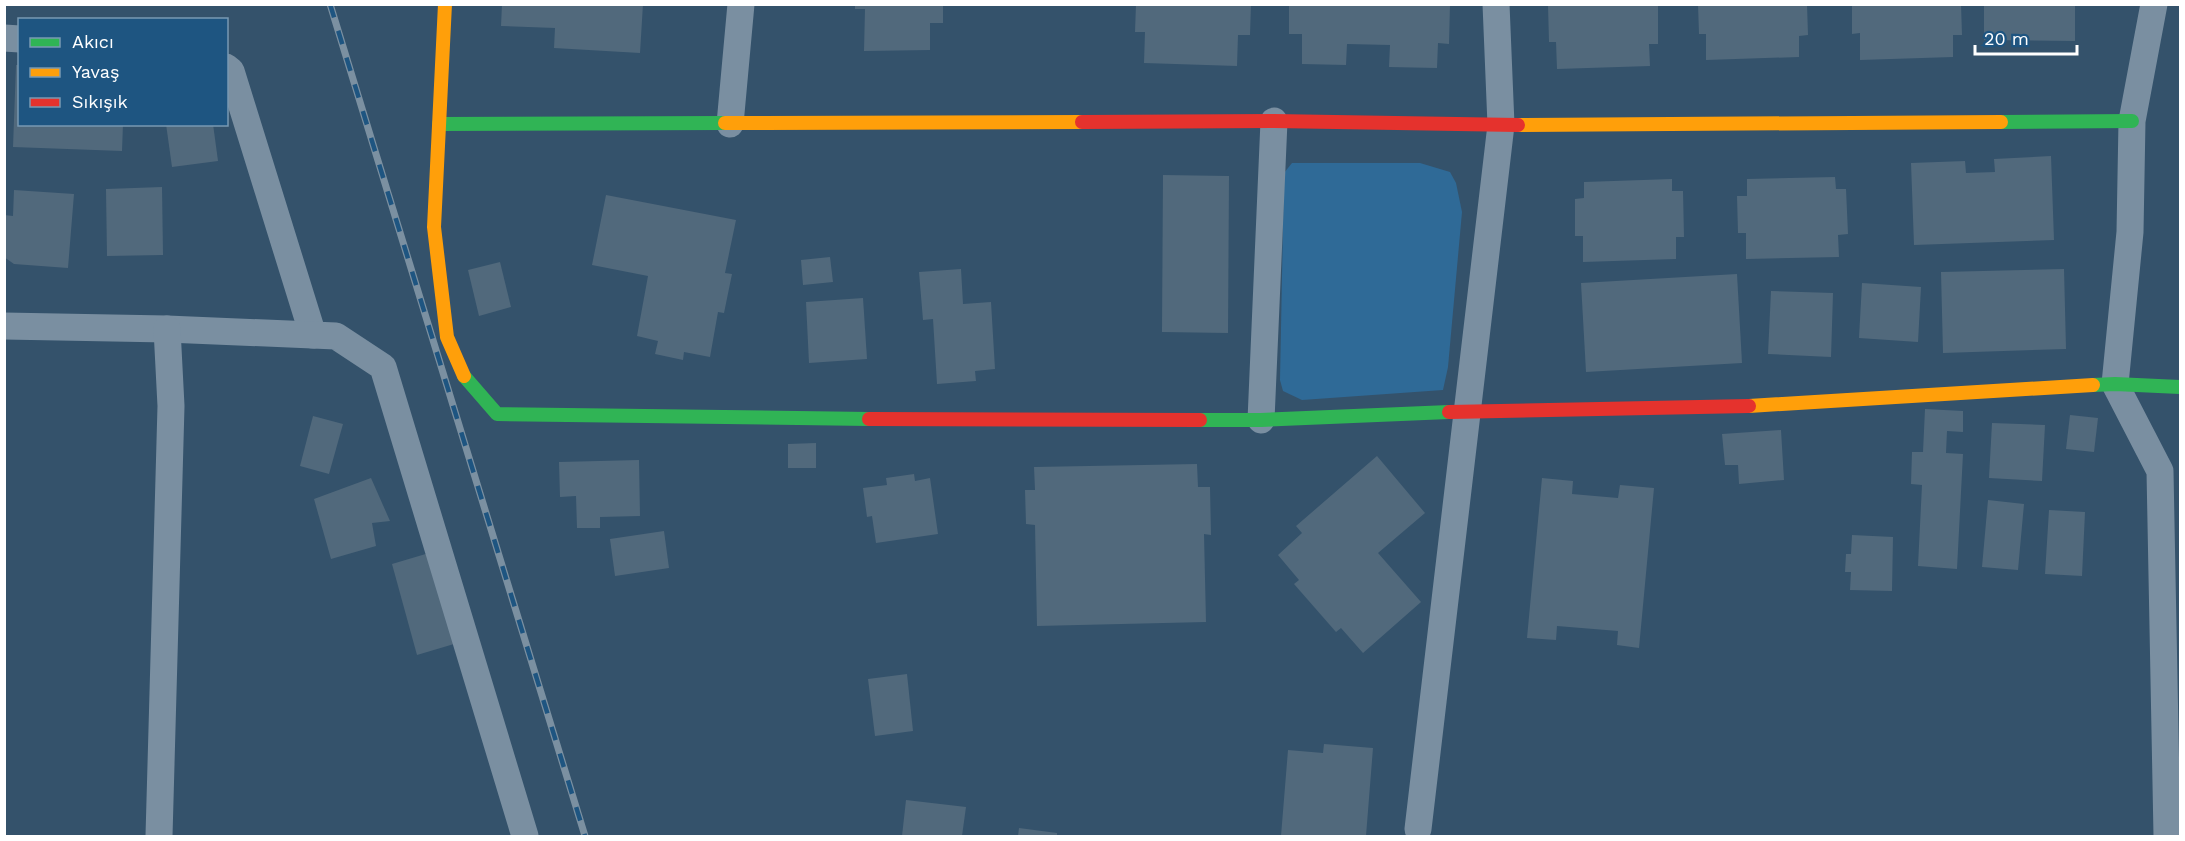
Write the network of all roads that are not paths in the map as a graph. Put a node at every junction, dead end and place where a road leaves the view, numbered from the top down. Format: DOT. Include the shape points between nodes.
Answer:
graph roads {
  1 [pos="445,4"];
  2 [pos="741,4"];
  3 [pos="1496,4"];
  4 [pos="2154,4"];
  5 [pos="228,69"];
  6 [pos="1274,121"];
  7 [pos="2132,121"];
  8 [pos="439,124"];
  9 [pos="730,124"];
  10 [pos="1501,124"];
  11 [pos="4,326"];
  12 [pos="167,329"];
  13 [pos="313,335"];
  14 [pos="2115,384"];
  15 [pos="2181,387"];
  16 [pos="1466,411"];
  17 [pos="1261,420"];
  18 [pos="1418,829"];
  19 [pos="159,837"];
  20 [pos="525,837"];
  21 [pos="2167,837"];
  1 -- 8 [label="street"];
  2 -- 9 [label="street"];
  3 -- 10 [label="street"];
  4 -- 7 [label="street"];
  5 -- 13 [label="street"];
  6 -- 9 [label="street"];
  6 -- 10 [label="street"];
  6 -- 17 [label="street"];
  7 -- 10 [label="street"];
  7 -- 14 [label="street" via="2130,232"];
  8 -- 9 [label="street"];
  8 -- 17 [label="street" via="434,227 447,337 464,376 497,414"];
  10 -- 16 [label="street"];
  11 -- 12 [label="street"];
  12 -- 13 [label="street"];
  12 -- 19 [label="street" via="171,406"];
  13 -- 20 [label="street" via="336,336 383,367"];
  14 -- 15 [label="street"];
  14 -- 16 [label="street" via="1713,408"];
  14 -- 21 [label="street" via="2160,471"];
  16 -- 17 [label="street"];
  16 -- 18 [label="street"];
}
